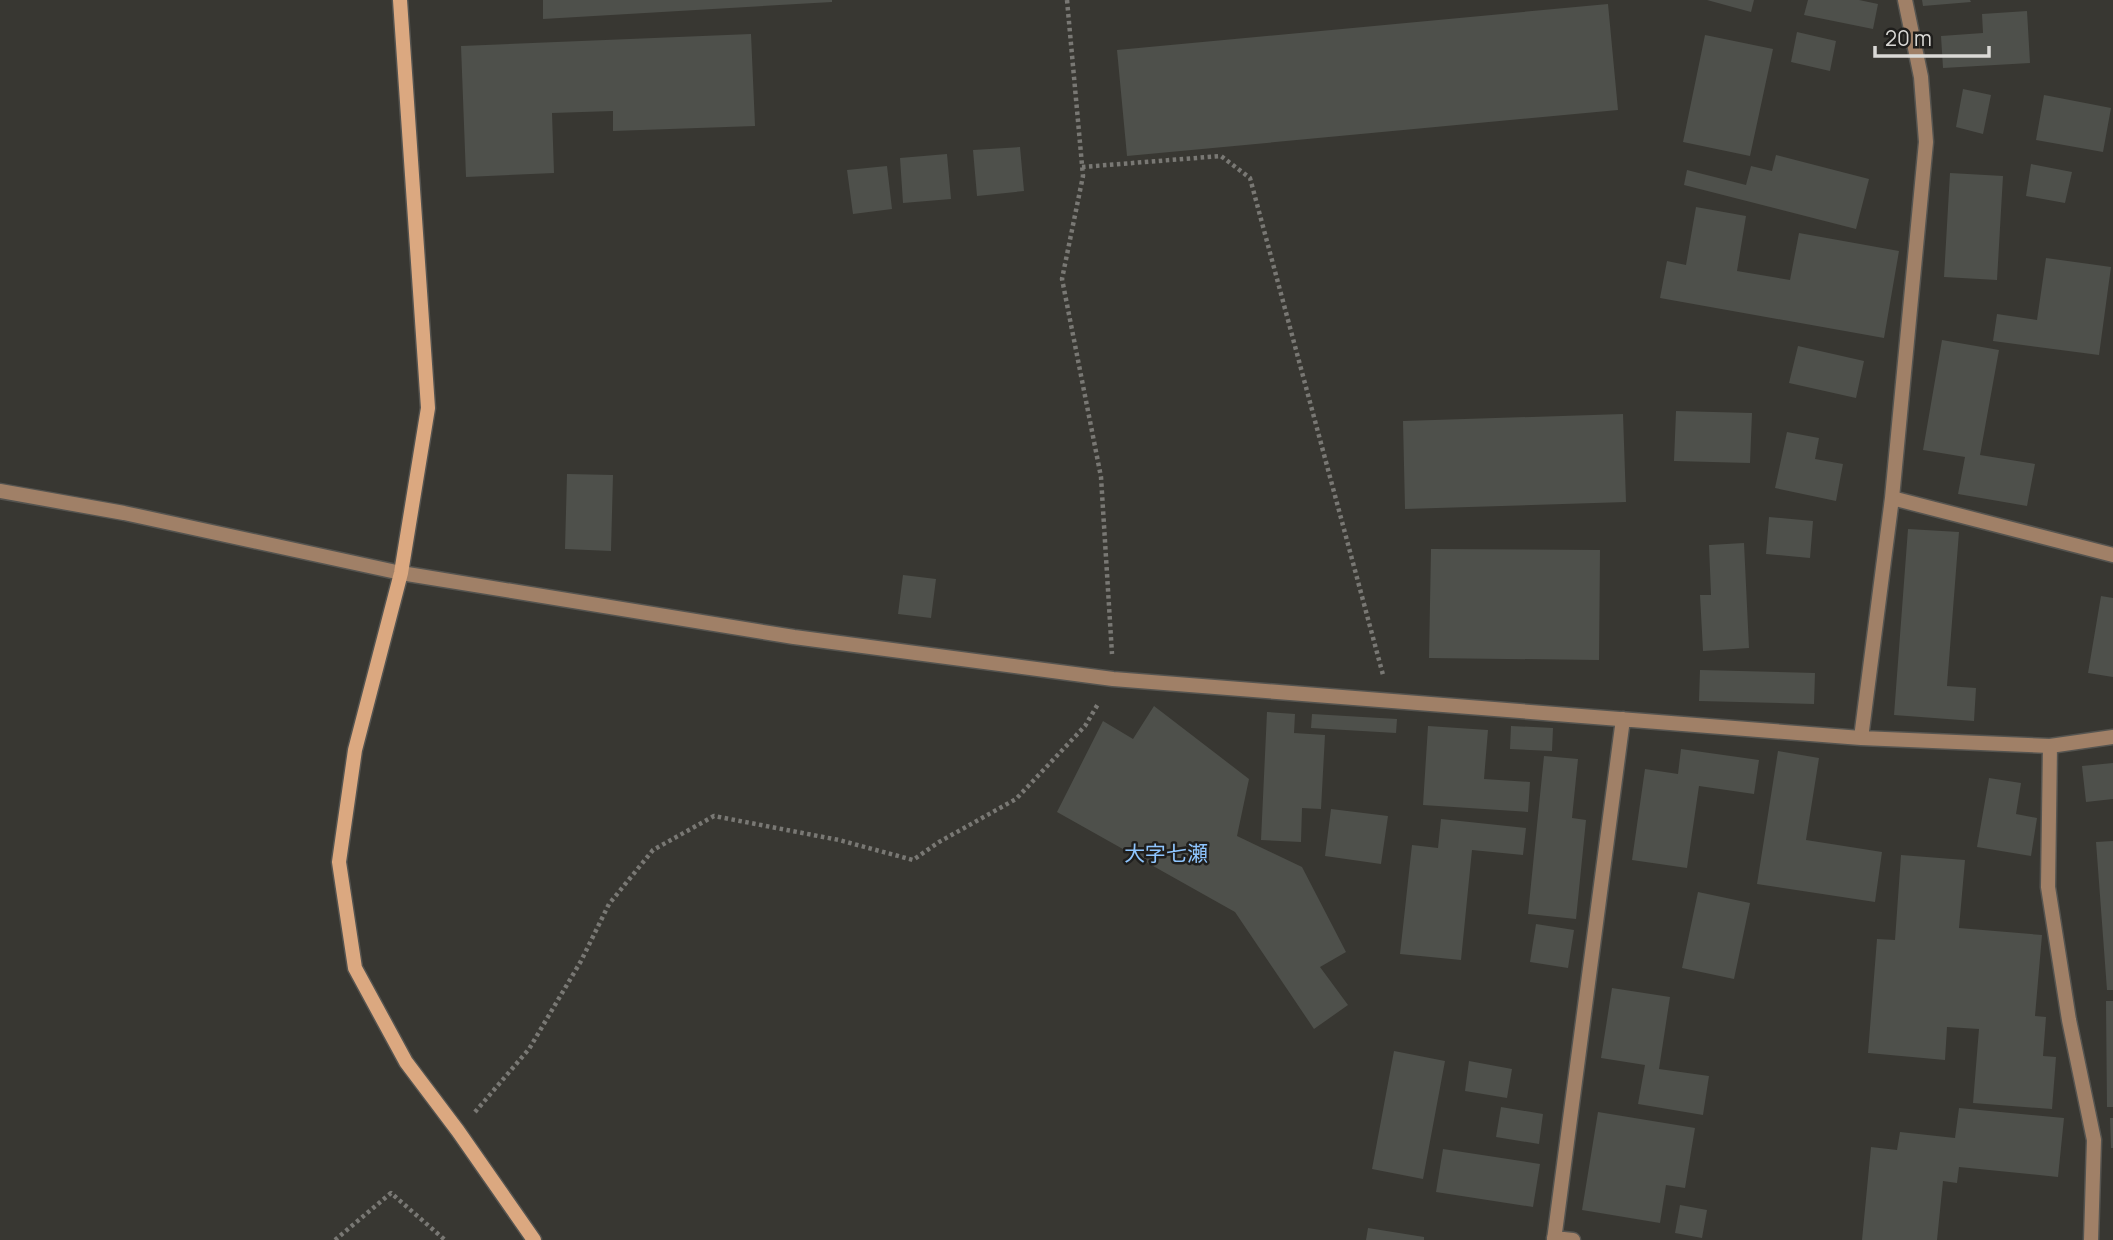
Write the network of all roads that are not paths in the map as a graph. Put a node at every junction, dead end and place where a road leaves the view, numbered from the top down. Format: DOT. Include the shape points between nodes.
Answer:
graph roads {
  1 [pos="400,0"];
  2 [pos="1905,0"];
  3 [pos="0,491"];
  4 [pos="1892,498"];
  5 [pos="2113,555"];
  6 [pos="401,573"];
  7 [pos="1623,719"];
  8 [pos="2113,737"];
  9 [pos="1861,738"];
  10 [pos="2050,746"];
  11 [pos="1554,1239"];
  12 [pos="534,1240"];
  13 [pos="1573,1240"];
  14 [pos="2091,1240"];
  1 -- 6 [label="street" via="428,408"];
  2 -- 4 [label="street" via="1921,76 1926,142"];
  3 -- 6 [label="street"];
  4 -- 5 [label="street"];
  4 -- 9 [label="street"];
  6 -- 7 [label="street" via="794,637 1113,679"];
  6 -- 12 [label="street" via="355,750 339,862 355,968 406,1062"];
  7 -- 9 [label="street"];
  7 -- 11 [label="street"];
  8 -- 10 [label="street"];
  9 -- 10 [label="street"];
  10 -- 14 [label="street" via="2048,887 2094,1140"];
  11 -- 13 [label="street"];
}
